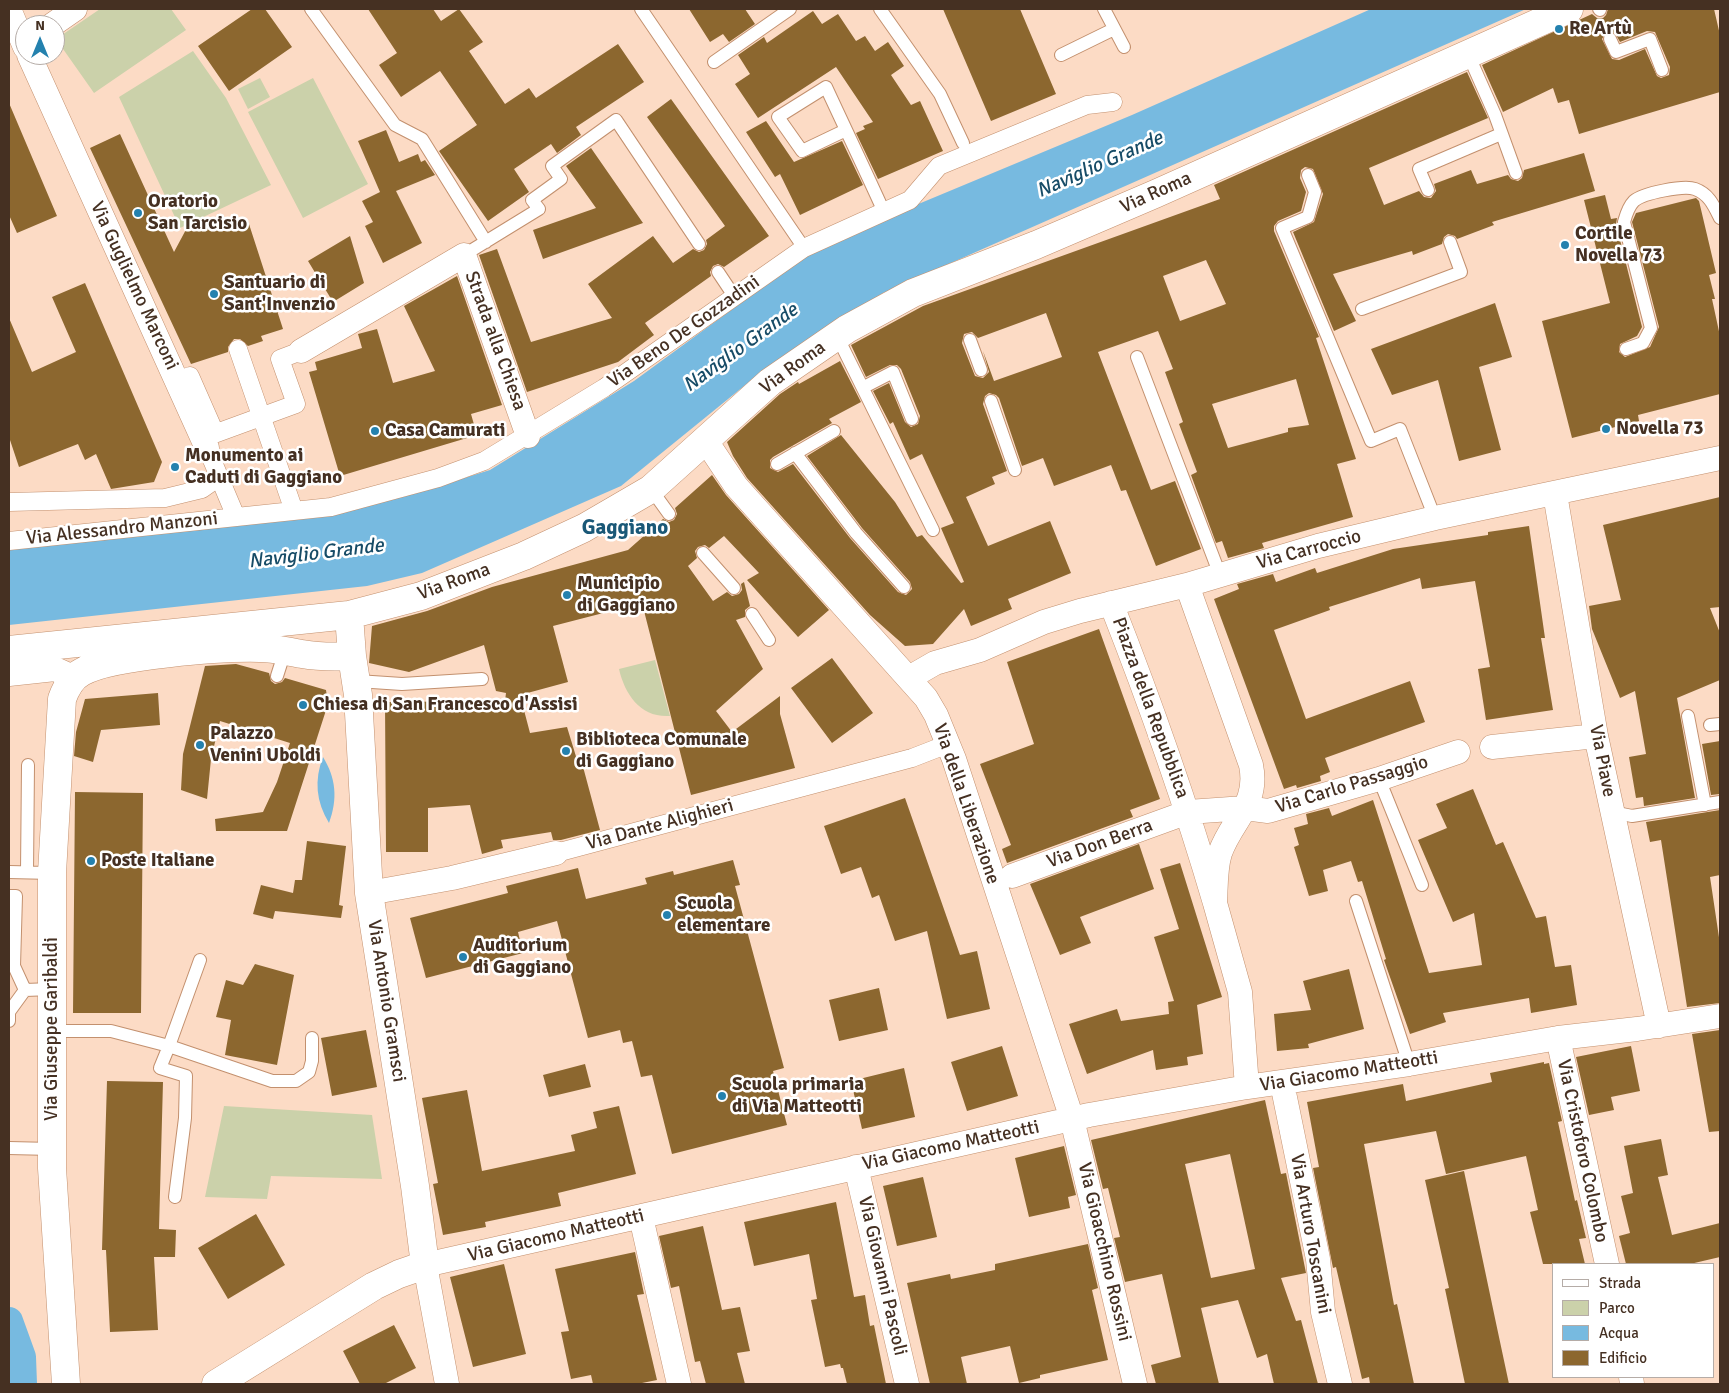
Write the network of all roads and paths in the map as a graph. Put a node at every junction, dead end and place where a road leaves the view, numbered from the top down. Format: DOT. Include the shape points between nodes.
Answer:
graph roads {
  1 [pos="9,9"];
  2 [pos="311,9"];
  3 [pos="640,9"];
  4 [pos="880,9"];
  5 [pos="1104,9"];
  6 [pos="1569,9"];
  7 [pos="786,10"];
  8 [pos="15,23"];
  9 [pos="1114,28"];
  10 [pos="1610,38"];
  11 [pos="1124,47"];
  12 [pos="1468,54"];
  13 [pos="1061,55"];
  14 [pos="714,62"];
  15 [pos="34,65"];
  16 [pos="1662,70"];
  17 [pos="1113,102"];
  18 [pos="846,130"];
  19 [pos="1501,134"];
  20 [pos="966,148"];
  21 [pos="1516,173"];
  22 [pos="1308,175"];
  23 [pos="1428,190"];
  24 [pos="884,212"];
  25 [pos="1720,218"];
  26 [pos="486,242"];
  27 [pos="1450,242"];
  28 [pos="700,244"];
  29 [pos="804,248"];
  30 [pos="464,255"];
  31 [pos="718,272"];
  32 [pos="734,296"];
  33 [pos="1362,309"];
  34 [pos="837,336"];
  35 [pos="970,340"];
  36 [pos="238,349"];
  37 [pos="1626,349"];
  38 [pos="301,351"];
  39 [pos="1137,357"];
  40 [pos="981,370"];
  41 [pos="864,387"];
  42 [pos="991,401"];
  43 [pos="260,417"];
  44 [pos="912,419"];
  45 [pos="834,431"];
  46 [pos="528,436"];
  47 [pos="208,439"];
  48 [pos="706,441"];
  49 [pos="796,453"];
  50 [pos="1720,458"];
  51 [pos="776,464"];
  52 [pos="1015,470"];
  53 [pos="219,477"];
  54 [pos="650,489"];
  55 [pos="1555,494"];
  56 [pos="9,502"];
  57 [pos="294,511"];
  58 [pos="668,514"];
  59 [pos="236,517"];
  60 [pos="1435,518"];
  61 [pos="933,530"];
  62 [pos="9,541"];
  63 [pos="703,553"];
  64 [pos="1220,575"];
  65 [pos="1187,585"];
  66 [pos="904,587"];
  67 [pos="734,588"];
  68 [pos="1111,603"];
  69 [pos="752,614"];
  70 [pos="349,615"];
  71 [pos="769,640"];
  72 [pos="9,650"];
  73 [pos="354,668"];
  74 [pos="9,674"];
  75 [pos="75,678"];
  76 [pos="909,678"];
  77 [pos="482,679"];
  78 [pos="1688,716"];
  79 [pos="1596,736"];
  80 [pos="948,744"];
  81 [pos="1492,747"];
  82 [pos="1458,752"];
  83 [pos="28,765"];
  84 [pos="1379,779"];
  85 [pos="1720,802"];
  86 [pos="1705,805"];
  87 [pos="1245,808"];
  88 [pos="1188,812"];
  89 [pos="1612,812"];
  90 [pos="556,853"];
  91 [pos="9,872"];
  92 [pos="40,872"];
  93 [pos="1012,876"];
  94 [pos="1422,885"];
  95 [pos="368,893"];
  96 [pos="9,896"];
  97 [pos="1356,901"];
  98 [pos="1215,903"];
  99 [pos="200,960"];
  100 [pos="52,989"];
  101 [pos="25,990"];
  102 [pos="1720,1016"];
  103 [pos="9,1021"];
  104 [pos="1659,1026"];
  105 [pos="52,1031"];
  106 [pos="312,1038"];
  107 [pos="1558,1038"];
  108 [pos="166,1050"];
  109 [pos="1409,1064"];
  110 [pos="1282,1083"];
  111 [pos="1247,1088"];
  112 [pos="1072,1119"];
  113 [pos="9,1148"];
  114 [pos="52,1149"];
  115 [pos="856,1167"];
  116 [pos="175,1197"];
  117 [pos="641,1217"];
  118 [pos="1606,1263"];
  119 [pos="425,1266"];
  120 [pos="66,1384"];
  121 [pos="216,1384"];
  122 [pos="447,1384"];
  123 [pos="679,1384"];
  124 [pos="907,1384"];
  125 [pos="1135,1384"];
  126 [pos="1340,1384"];
  1 -- 8 [label="street"];
  2 -- 26 [label="lane" via="396,125 422,139"];
  3 -- 29 [label="lane"];
  4 -- 20 [label="lane" via="940,94"];
  5 -- 9 [label="lane"];
  6 -- 12 [label="street, Via Roma"];
  7 -- 14 [label="lane"];
  9 -- 11 [label="lane"];
  9 -- 13 [label="lane"];
  10 -- 16 [label="lane" via="1616,52 1650,39"];
  12 -- 19 [label="lane"];
  12 -- 34 [label="street, Via Roma" via="1291,138 1036,245 952,287 913,293"];
  15 -- 47 [label="street, Via Guglielmo Marconi" via="177,381"];
  17 -- 20 [label="street, Via Beno De Gozzadini" via="1087,105"];
  18 -- 18 [label="lane" via="826,87 778,117 802,151"];
  18 -- 24 [label="lane"];
  19 -- 21 [label="lane"];
  19 -- 23 [label="lane" via="1419,169"];
  20 -- 24 [label="street, Via Beno De Gozzadini" via="939,166 910,200"];
  22 -- 60 [label="lane" via="1315,192 1308,217 1282,228 1371,441 1400,429"];
  24 -- 29 [label="street, Via Beno De Gozzadini"];
  25 -- 37 [label="lane" via="1708,197 1686,187 1635,200 1626,212 1624,222 1651,328 1643,343"];
  26 -- 28 [label="lane" via="539,209 532,200 561,179 552,166 616,120"];
  26 -- 30 [label="lane"];
  27 -- 33 [label="lane" via="1461,272"];
  29 -- 32 [label="street, Via Beno De Gozzadini"];
  30 -- 38 [label="street, Strada alla Chiesa"];
  30 -- 46 [label="street, Strada alla Chiesa"];
  31 -- 32 [label="lane"];
  32 -- 46 [label="street, Via Beno De Gozzadini" via="604,388"];
  34 -- 41 [label="lane"];
  34 -- 48 [label="street, Via Roma" via="770,382"];
  35 -- 40 [label="lane"];
  36 -- 43 [label="street"];
  38 -- 43 [label="street" via="280,359 296,404"];
  39 -- 64 [label="lane"];
  41 -- 44 [label="lane" via="893,372"];
  41 -- 61 [label="lane"];
  42 -- 52 [label="lane"];
  43 -- 47 [label="street"];
  43 -- 57 [label="street"];
  45 -- 49 [label="lane"];
  46 -- 57 [label="street, Via Beno De Gozzadini" via="484,461 438,478 331,507"];
  47 -- 53 [label="street, Via Guglielmo Marconi"];
  48 -- 54 [label="street, Via Roma"];
  48 -- 76 [label="street, Via della Liberazione"];
  49 -- 51 [label="lane"];
  49 -- 66 [label="lane" via="856,534"];
  50 -- 55 [label="street, Via Carroccio"];
  53 -- 56 [label="street, Via Alessandro Manzoni" via="202,489 165,498"];
  53 -- 59 [label="street, Via Guglielmo Marconi"];
  54 -- 58 [label="lane"];
  54 -- 70 [label="street, Via Roma" via="584,528 524,556 421,596"];
  55 -- 60 [label="street, Via Carroccio"];
  55 -- 79 [label="street, Via Piave"];
  57 -- 59 [label="street, Via Beno De Gozzadini"];
  59 -- 62 [label="street, Via Alessandro Manzoni"];
  60 -- 64 [label="street, Via Carroccio" via="1318,546"];
  63 -- 67 [label="lane"];
  64 -- 65 [label="street, Via Carroccio"];
  65 -- 68 [label="street, Via Carroccio"];
  65 -- 87 [label="street, Piazza della Repubblica" via="1251,765 1254,782"];
  68 -- 76 [label="street, Via Carroccio" via="1044,622 980,650 935,663"];
  68 -- 88 [label="street, Piazza della Repubblica"];
  69 -- 71 [label="lane"];
  70 -- 72 [label="street, Via Roma"];
  70 -- 73 [label="street, Via Antonio Gramsci"];
  73 -- 75 [label="street" via="318,656 281,664 241,648 123,660 90,668"];
  73 -- 77 [label="lane" via="402,684"];
  73 -- 95 [label="street, Via Antonio Gramsci"];
  74 -- 75 [label="street" via="55,668"];
  75 -- 92 [label="street, Via Giuseppe Garibaldi" via="62,699"];
  76 -- 80 [label="street, Via della Liberazione" via="936,714"];
  78 -- 86 [label="lane"];
  79 -- 81 [label="street"];
  79 -- 89 [label="street, Via Piave"];
  80 -- 90 [label="street, Via Dante Alighieri" via="912,758"];
  80 -- 112 [label="street, Via della Liberazione"];
  82 -- 84 [label="street, Via Carlo Passaggio"];
  83 -- 92 [label="lane"];
  84 -- 87 [label="street, Via Carlo Passaggio" via="1268,811"];
  84 -- 94 [label="lane"];
  85 -- 86 [label="lane"];
  86 -- 89 [label="lane" via="1632,816"];
  87 -- 88 [label="street, Piazza della Repubblica"];
  87 -- 98 [label="street, Piazza della Repubblica" via="1220,854"];
  88 -- 93 [label="street, Via Don Berra"];
  88 -- 98 [label="street, Piazza della Repubblica"];
  89 -- 104 [label="street, Via Piave"];
  90 -- 95 [label="street, Via Dante Alighieri" via="452,878"];
  91 -- 92 [label="lane"];
  92 -- 100 [label="street, Via Giuseppe Garibaldi"];
  95 -- 119 [label="street, Via Antonio Gramsci"];
  96 -- 101 [label="lane" via="16,896 14,966"];
  97 -- 109 [label="lane"];
  98 -- 111 [label="street, Piazza della Repubblica" via="1240,992"];
  99 -- 108 [label="lane"];
  100 -- 101 [label="lane"];
  100 -- 105 [label="street, Via Giuseppe Garibaldi"];
  101 -- 103 [label="lane" via="9,1012"];
  102 -- 104 [label="street, Via Giacomo Matteotti"];
  104 -- 107 [label="street, Via Giacomo Matteotti"];
  105 -- 108 [label="lane" via="111,1032"];
  105 -- 114 [label="street, Via Giuseppe Garibaldi"];
  106 -- 108 [label="lane" via="309,1072 296,1081 272,1081 188,1052"];
  107 -- 109 [label="street, Via Giacomo Matteotti"];
  107 -- 118 [label="street, Via Cristoforo Colombo"];
  108 -- 116 [label="lane" via="160,1068 186,1076 185,1118"];
  109 -- 110 [label="street, Via Giacomo Matteotti"];
  110 -- 111 [label="street, Via Giacomo Matteotti"];
  110 -- 126 [label="street, Via Arturo Toscanini" via="1318,1258 1323,1312"];
  111 -- 112 [label="street, Via Giacomo Matteotti"];
  112 -- 115 [label="street, Via Giacomo Matteotti"];
  112 -- 125 [label="street, Via Gioacchino Rossini"];
  113 -- 114 [label="lane"];
  114 -- 120 [label="street, Via Giuseppe Garibaldi"];
  115 -- 117 [label="street, Via Giacomo Matteotti"];
  115 -- 124 [label="street, Via Giovanni Pascoli"];
  117 -- 119 [label="street, Via Giacomo Matteotti"];
  117 -- 123 [label="street"];
  119 -- 121 [label="street, Via Giacomo Matteotti" via="374,1286"];
  119 -- 122 [label="street, Via Antonio Gramsci"];
}
